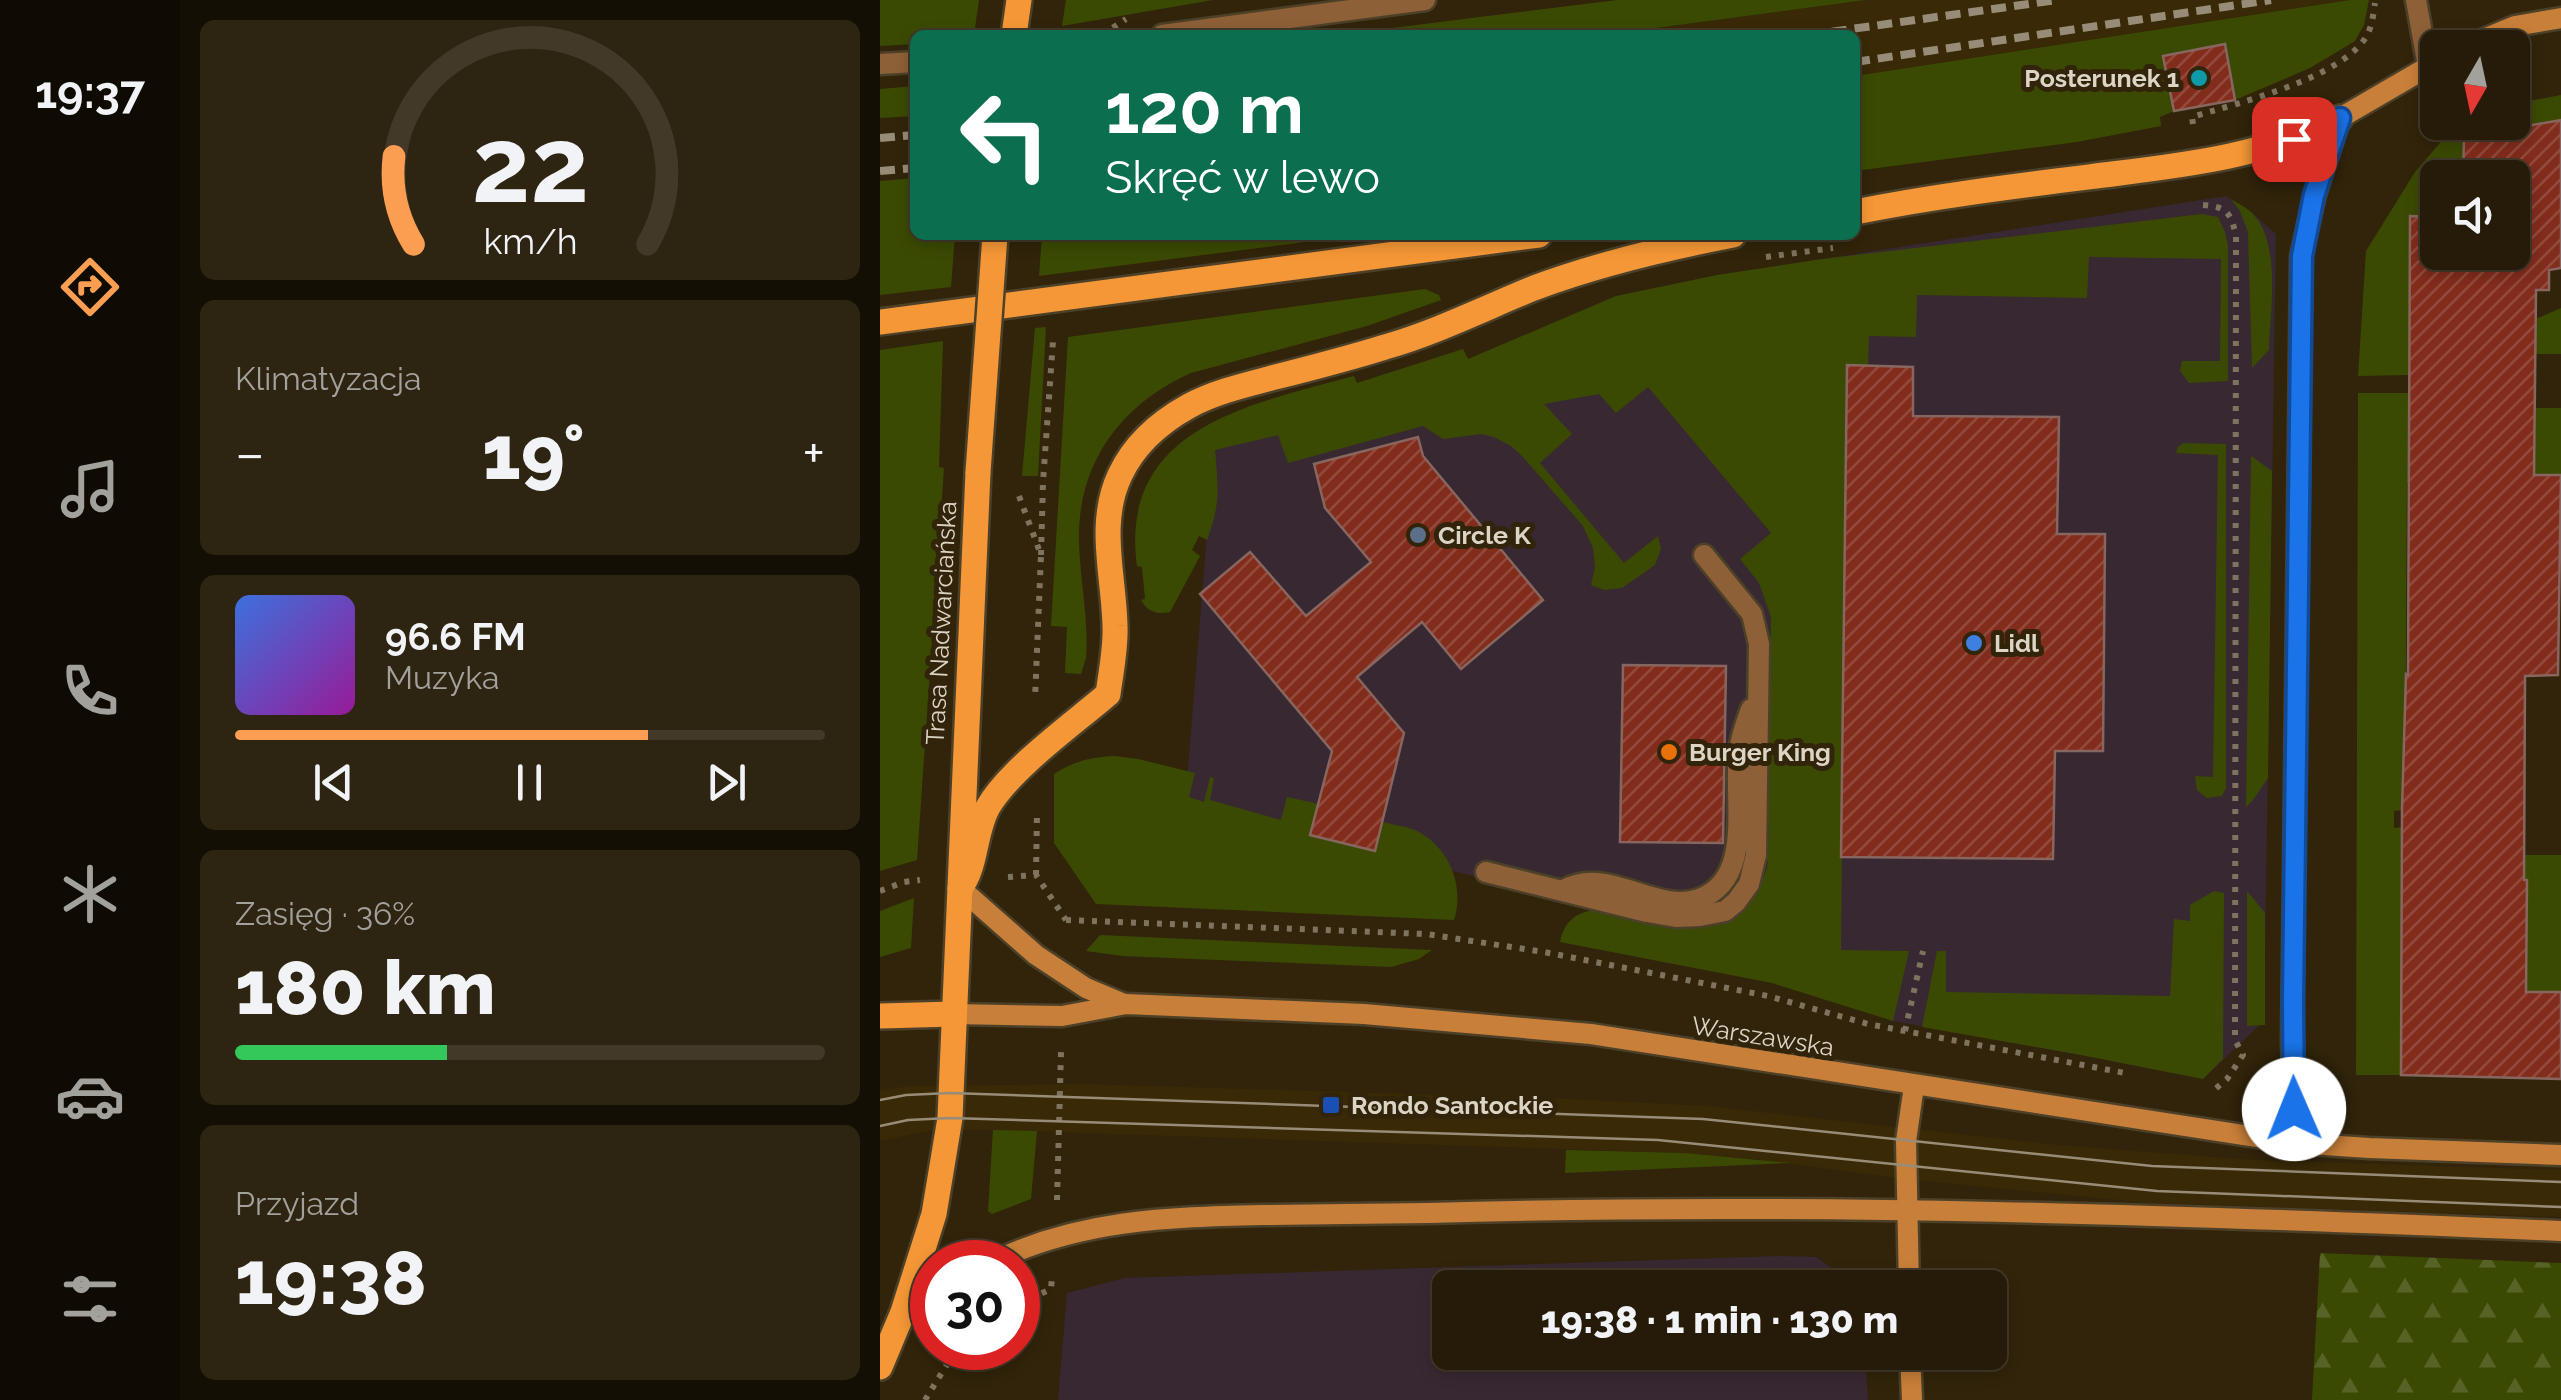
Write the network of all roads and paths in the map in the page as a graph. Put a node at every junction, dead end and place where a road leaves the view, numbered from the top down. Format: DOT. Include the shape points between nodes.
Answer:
graph roads {
  1 [pos="1019,0"];
  2 [pos="1425,0"];
  3 [pos="2376,0"];
  4 [pos="2416,0"];
  5 [pos="2561,18"];
  6 [pos="1015,30"];
  7 [pos="1200,30"];
  8 [pos="2424,30"];
  9 [pos="2505,30"];
  10 [pos="910,62"];
  11 [pos="880,64"];
  12 [pos="2420,71"];
  13 [pos="2340,118"];
  14 [pos="2197,163"];
  15 [pos="1928,198"];
  16 [pos="1860,201"];
  17 [pos="1860,211"];
  18 [pos="994,240"];
  19 [pos="1502,240"];
  20 [pos="1706,240"];
  21 [pos="1841,247"];
  22 [pos="1749,259"];
  23 [pos="880,322"];
  24 [pos="1054,330"];
  25 [pos="1018,492"];
  26 [pos="1041,554"];
  27 [pos="1704,555"];
  28 [pos="1038,753"];
  29 [pos="1486,872"];
  30 [pos="1036,875"];
  31 [pos="960,888"];
  32 [pos="1923,951"];
  33 [pos="1064,973"];
  34 [pos="1126,1004"];
  35 [pos="954,1014"];
  36 [pos="880,1016"];
  37 [pos="1062,1016"];
  38 [pos="1906,1030"];
  39 [pos="2130,1074"];
  40 [pos="1914,1086"];
  41 [pos="2200,1088"];
  42 [pos="2295,1143"];
  43 [pos="2561,1156"];
  44 [pos="1907,1209"];
  45 [pos="2561,1231"];
  46 [pos="1056,1237"];
  47 [pos="1040,1243"];
  48 [pos="1908,1270"];
  49 [pos="1040,1294"];
  50 [pos="910,1308"];
  51 [pos="903,1312"];
  52 [pos="880,1326"];
  53 [pos="880,1367"];
  54 [pos="944,1370"];
  55 [pos="1911,1370"];
  56 [pos="925,1400"];
  57 [pos="1912,1400"];
  1 -- 6 [label="main road"];
  2 -- 7 [label="street"];
  3 -- 14 [label="path" via="2364,40 2346,59 2295,84 2192,117"];
  4 -- 8 [label="street"];
  5 -- 9 [label="main road"];
  10 -- 11 [label="street"];
  12 -- 13 [label="main road"];
  13 -- 14 [label="main road" via="2271,147"];
  13 -- 42 [label="street" via="2306,229 2300,290"];
  14 -- 15 [label="main road"];
  14 -- 41 [label="path" via="2202,205 2226,210 2236,235 2235,1040 2244,1055 2214,1090"];
  15 -- 16 [label="main road"];
  15 -- 17 [label="main road"];
  18 -- 31 [label="main road, Trasa Nadwarciańska, bridge"];
  19 -- 23 [label="main road"];
  20 -- 28 [label="main road" via="1583,272 1388,346 1220,392 1158,427 1134,451 1111,503 1116,628 1108,694"];
  21 -- 22 [label="path"];
  24 -- 26 [label="path"];
  25 -- 26 [label="path"];
  26 -- 28 [label="path"];
  27 -- 29 [label="street" via="1752,614 1759,644 1756,855 1749,884 1725,911 1676,917"];
  28 -- 30 [label="path"];
  28 -- 31 [label="main road" via="991,802"];
  31 -- 33 [label="main road"];
  31 -- 35 [label="main road, Trasa Nadwarciańska"];
  32 -- 38 [label="path"];
  33 -- 34 [label="main road"];
  33 -- 38 [label="path" via="1066,920 1426,934 1768,996"];
  34 -- 37 [label="main road, Warszawska"];
  34 -- 40 [label="main road, Warszawska" via="1364,1014 1590,1034"];
  35 -- 36 [label="main road"];
  35 -- 37 [label="main road, Warszawska"];
  35 -- 51 [label="main road" via="950,1118 934,1214"];
  37 -- 46 [label="path"];
  38 -- 39 [label="path"];
  40 -- 42 [label="main road, Warszawska"];
  40 -- 44 [label="main road"];
  42 -- 43 [label="main road, Warszawska"];
  44 -- 45 [label="main road"];
  44 -- 46 [label="main road" via="1194,1216 1108,1224"];
  44 -- 48 [label="main road"];
  46 -- 47 [label="main road"];
  46 -- 49 [label="path" via="1051,1289"];
  50 -- 51 [label="main road"];
  51 -- 52 [label="main road"];
  51 -- 53 [label="main road"];
  54 -- 56 [label="path"];
  55 -- 57 [label="main road"];
}
